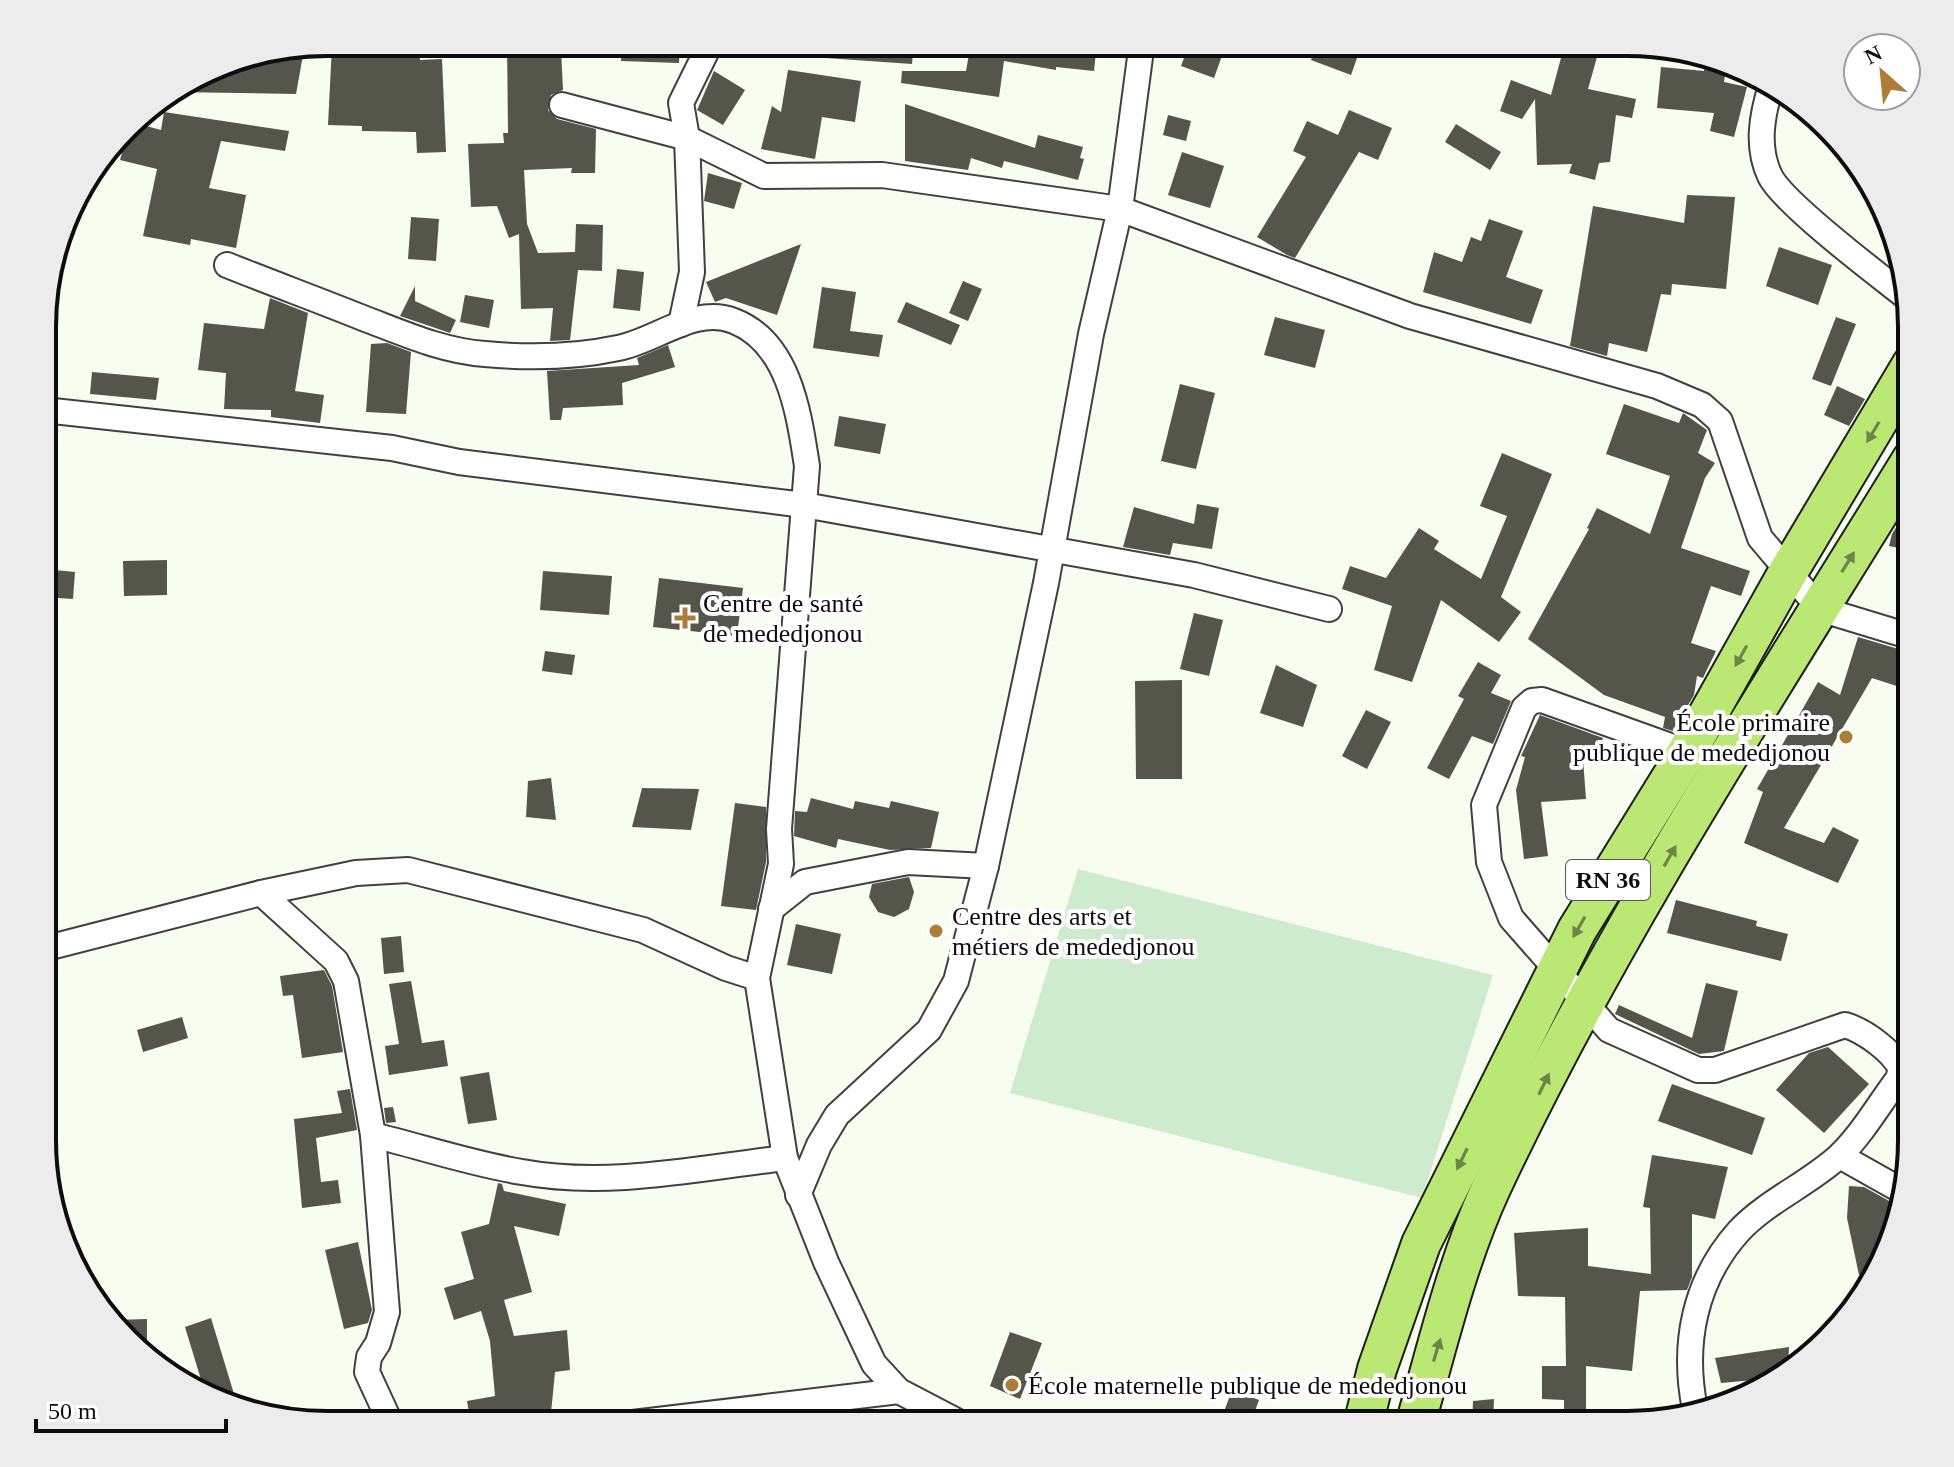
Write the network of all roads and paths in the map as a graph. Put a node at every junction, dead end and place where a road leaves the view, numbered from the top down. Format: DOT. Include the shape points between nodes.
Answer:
graph roads {
  1 [pos="704,57"];
  2 [pos="1140,57"];
  3 [pos="1768,95"];
  4 [pos="562,105"];
  5 [pos="687,138"];
  6 [pos="1120,209"];
  7 [pos="227,265"];
  8 [pos="1895,288"];
  9 [pos="681,324"];
  10 [pos="1898,388"];
  11 [pos="56,412"];
  12 [pos="1898,482"];
  13 [pos="804,505"];
  14 [pos="1051,548"];
  15 [pos="1788,572"];
  16 [pos="1329,609"];
  17 [pos="1820,609"];
  18 [pos="1898,633"];
  19 [pos="1687,752"];
  20 [pos="986,866"];
  21 [pos="261,893"];
  22 [pos="771,909"];
  23 [pos="57,945"];
  24 [pos="1557,971"];
  25 [pos="757,978"];
  26 [pos="1584,1003"];
  27 [pos="1897,1060"];
  28 [pos="1897,1080"];
  29 [pos="373,1135"];
  30 [pos="1840,1156"];
  31 [pos="785,1158"];
  32 [pos="1894,1186"];
  33 [pos="798,1195"];
  34 [pos="899,1391"];
  35 [pos="1694,1403"];
  36 [pos="385,1410"];
  37 [pos="738,1410"];
  38 [pos="936,1410"];
  39 [pos="1367,1411"];
  40 [pos="1419,1411"];
  1 -- 5 [label="street" via="681,103"];
  2 -- 6 [label="street"];
  3 -- 8 [label="street" via="1761,133 1771,177"];
  4 -- 5 [label="street"];
  5 -- 6 [label="street" via="764,176 882,175"];
  5 -- 9 [label="street" via="692,272"];
  6 -- 14 [label="street"];
  6 -- 15 [label="street" via="1410,316 1657,386 1702,405 1720,421 1760,538"];
  7 -- 9 [label="street" via="442,348 486,354 580,354 622,347"];
  9 -- 13 [label="street" via="707,316 735,321 764,342 783,365 807,466"];
  10 -- 15 [label="main road, RN 36, one-way"];
  11 -- 13 [label="street" via="365,445 459,462"];
  17 -- 12 [label="main road, RN 36, one-way"];
  13 -- 14 [label="street"];
  13 -- 22 [label="street" via="779,829 781,864"];
  14 -- 16 [label="street" via="1194,575"];
  14 -- 20 [label="street"];
  15 -- 17 [label="street"];
  15 -- 19 [label="main road, RN 36, one-way"];
  17 -- 18 [label="street"];
  26 -- 17 [label="main road, RN 36, one-way"];
  19 -- 24 [label="main road, RN 36, one-way"];
  19 -- 24 [label="street" via="1542,700 1524,708 1484,805 1489,862 1511,918"];
  20 -- 22 [label="street" via="908,862 805,882"];
  20 -- 33 [label="street" via="956,981 929,1030 837,1115"];
  21 -- 23 [label="street"];
  21 -- 25 [label="street" via="356,873 408,870 643,930"];
  21 -- 29 [label="street" via="336,961 346,981"];
  22 -- 25 [label="street"];
  24 -- 26 [label="street"];
  24 -- 39 [label="main road, RN 36, one-way" via="1421,1244"];
  25 -- 31 [label="street"];
  26 -- 27 [label="street" via="1609,1030 1698,1070 1715,1070 1845,1025 1857,1028"];
  40 -- 26 [label="main road, RN 36, one-way" via="1490,1190"];
  28 -- 30 [label="street"];
  29 -- 31 [label="street" via="522,1173 578,1177 627,1177"];
  29 -- 36 [label="street" via="387,1312 367,1372"];
  30 -- 32 [label="street"];
  30 -- 35 [label="street" via="1740,1230 1713,1268 1691,1324 1688,1373"];
  31 -- 33 [label="street"];
  33 -- 34 [label="street" via="874,1364"];
  34 -- 37 [label="street"];
  34 -- 38 [label="street"];
}
